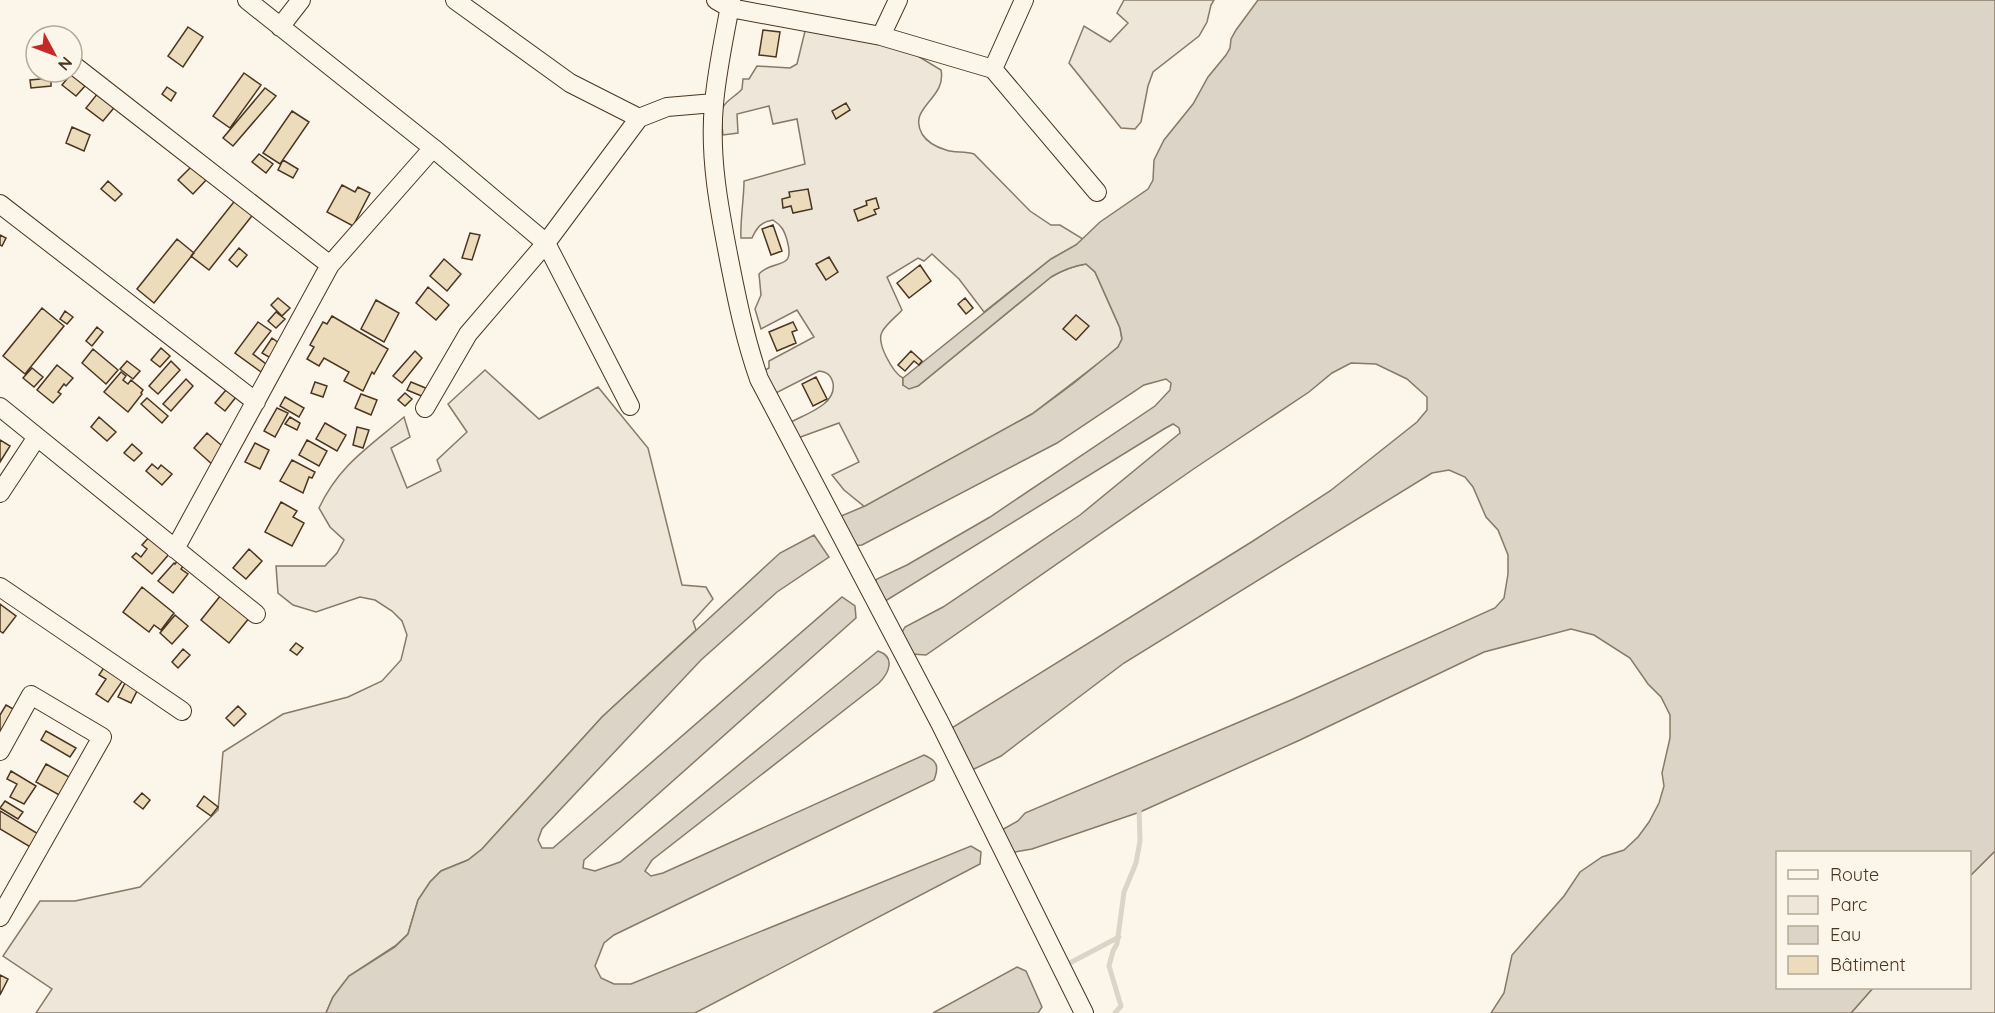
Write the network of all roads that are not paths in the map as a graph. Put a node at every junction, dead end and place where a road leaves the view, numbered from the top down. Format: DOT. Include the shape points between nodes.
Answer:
graph roads {
  1 [pos="247,0"];
  2 [pos="301,0"];
  3 [pos="455,0"];
  4 [pos="898,0"];
  5 [pos="1024,0"];
  6 [pos="726,3"];
  7 [pos="280,27"];
  8 [pos="881,36"];
  9 [pos="993,69"];
  10 [pos="84,73"];
  11 [pos="714,103"];
  12 [pos="639,118"];
  13 [pos="433,148"];
  14 [pos="1097,192"];
  15 [pos="0,204"];
  16 [pos="546,243"];
  17 [pos="330,265"];
  18 [pos="256,402"];
  19 [pos="630,406"];
  20 [pos="0,407"];
  21 [pos="425,408"];
  22 [pos="37,437"];
  23 [pos="0,493"];
  24 [pos="175,549"];
  25 [pos="0,587"];
  26 [pos="256,614"];
  27 [pos="182,711"];
  28 [pos="0,751"];
  29 [pos="0,917"];
  30 [pos="1084,1013"];
  1 -- 7 [label="street"];
  2 -- 7 [label="street"];
  3 -- 12 [label="street" via="570,83"];
  4 -- 8 [label="street"];
  5 -- 9 [label="street"];
  6 -- 8 [label="street"];
  6 -- 11 [label="street"];
  7 -- 13 [label="street"];
  8 -- 9 [label="street"];
  9 -- 14 [label="street"];
  10 -- 17 [label="street"];
  11 -- 12 [label="street" via="667,107"];
  11 -- 30 [label="street" via="716,187 741,325 759,379 940,723"];
  12 -- 16 [label="street"];
  13 -- 16 [label="street"];
  13 -- 17 [label="street"];
  15 -- 18 [label="street"];
  16 -- 19 [label="street"];
  16 -- 21 [label="street" via="468,334"];
  17 -- 18 [label="street"];
  18 -- 24 [label="street"];
  20 -- 22 [label="street"];
  22 -- 23 [label="street"];
  22 -- 24 [label="street"];
  24 -- 26 [label="street"];
  25 -- 27 [label="street"];
  28 -- 29 [label="street" via="31,695 102,738"];
}
